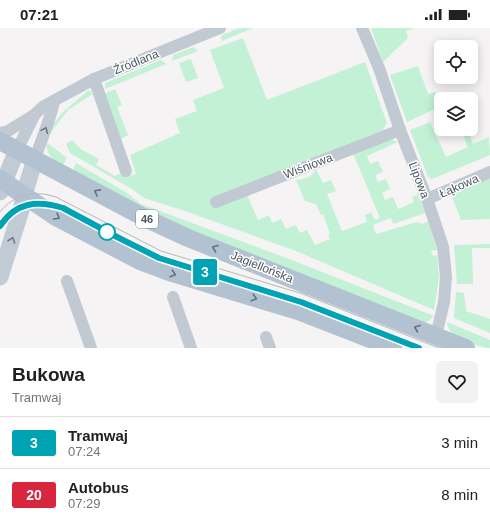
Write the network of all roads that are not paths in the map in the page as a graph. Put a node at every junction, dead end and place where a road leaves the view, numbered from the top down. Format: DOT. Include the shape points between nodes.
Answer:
graph roads {
  1 [pos="220,28"];
  2 [pos="362,28"];
  3 [pos="94,79"];
  4 [pos="54,101"];
  5 [pos="35,114"];
  6 [pos="400,130"];
  7 [pos="0,133"];
  8 [pos="0,141"];
  9 [pos="17,150"];
  10 [pos="35,160"];
  11 [pos="126,171"];
  12 [pos="490,172"];
  13 [pos="1,184"];
  14 [pos="24,195"];
  15 [pos="427,200"];
  16 [pos="216,202"];
  17 [pos="0,277"];
  18 [pos="67,281"];
  19 [pos="173,297"];
  20 [pos="436,336"];
  21 [pos="91,348"];
  22 [pos="190,348"];
  23 [pos="393,348"];
  24 [pos="466,348"];
  1 -- 3 [label="street, Źródlana"];
  2 -- 6 [label="street, Lipowa"];
  3 -- 4 [label="street, Źródlana"];
  3 -- 11 [label="street"];
  4 -- 5 [label="street, Źródlana"];
  10 -- 4 [label="street, one-way"];
  5 -- 7 [label="street, Źródlana" via="8,131"];
  5 -- 9 [label="street, Źródlana"];
  6 -- 15 [label="street, Lipowa"];
  6 -- 16 [label="street, Wiśniowa"];
  8 -- 9 [label="main road, Jagiellońska / 46"];
  9 -- 10 [label="main road, Jagiellońska / 46"];
  9 -- 13 [label="street"];
  10 -- 14 [label="street"];
  20 -- 10 [label="main road, Jagiellońska / 46, one-way" via="188,238"];
  12 -- 15 [label="street, Łąkowa"];
  13 -- 14 [label="main road"];
  17 -- 14 [label="street, one-way"];
  14 -- 23 [label="main road, one-way" via="56,217 145,263 301,312"];
  15 -- 20 [label="street, Lipowa" via="443,247 446,277 444,302"];
  18 -- 21 [label="street"];
  19 -- 22 [label="street"];
  20 -- 24 [label="main road, Jagiellońska / 46"];
}
